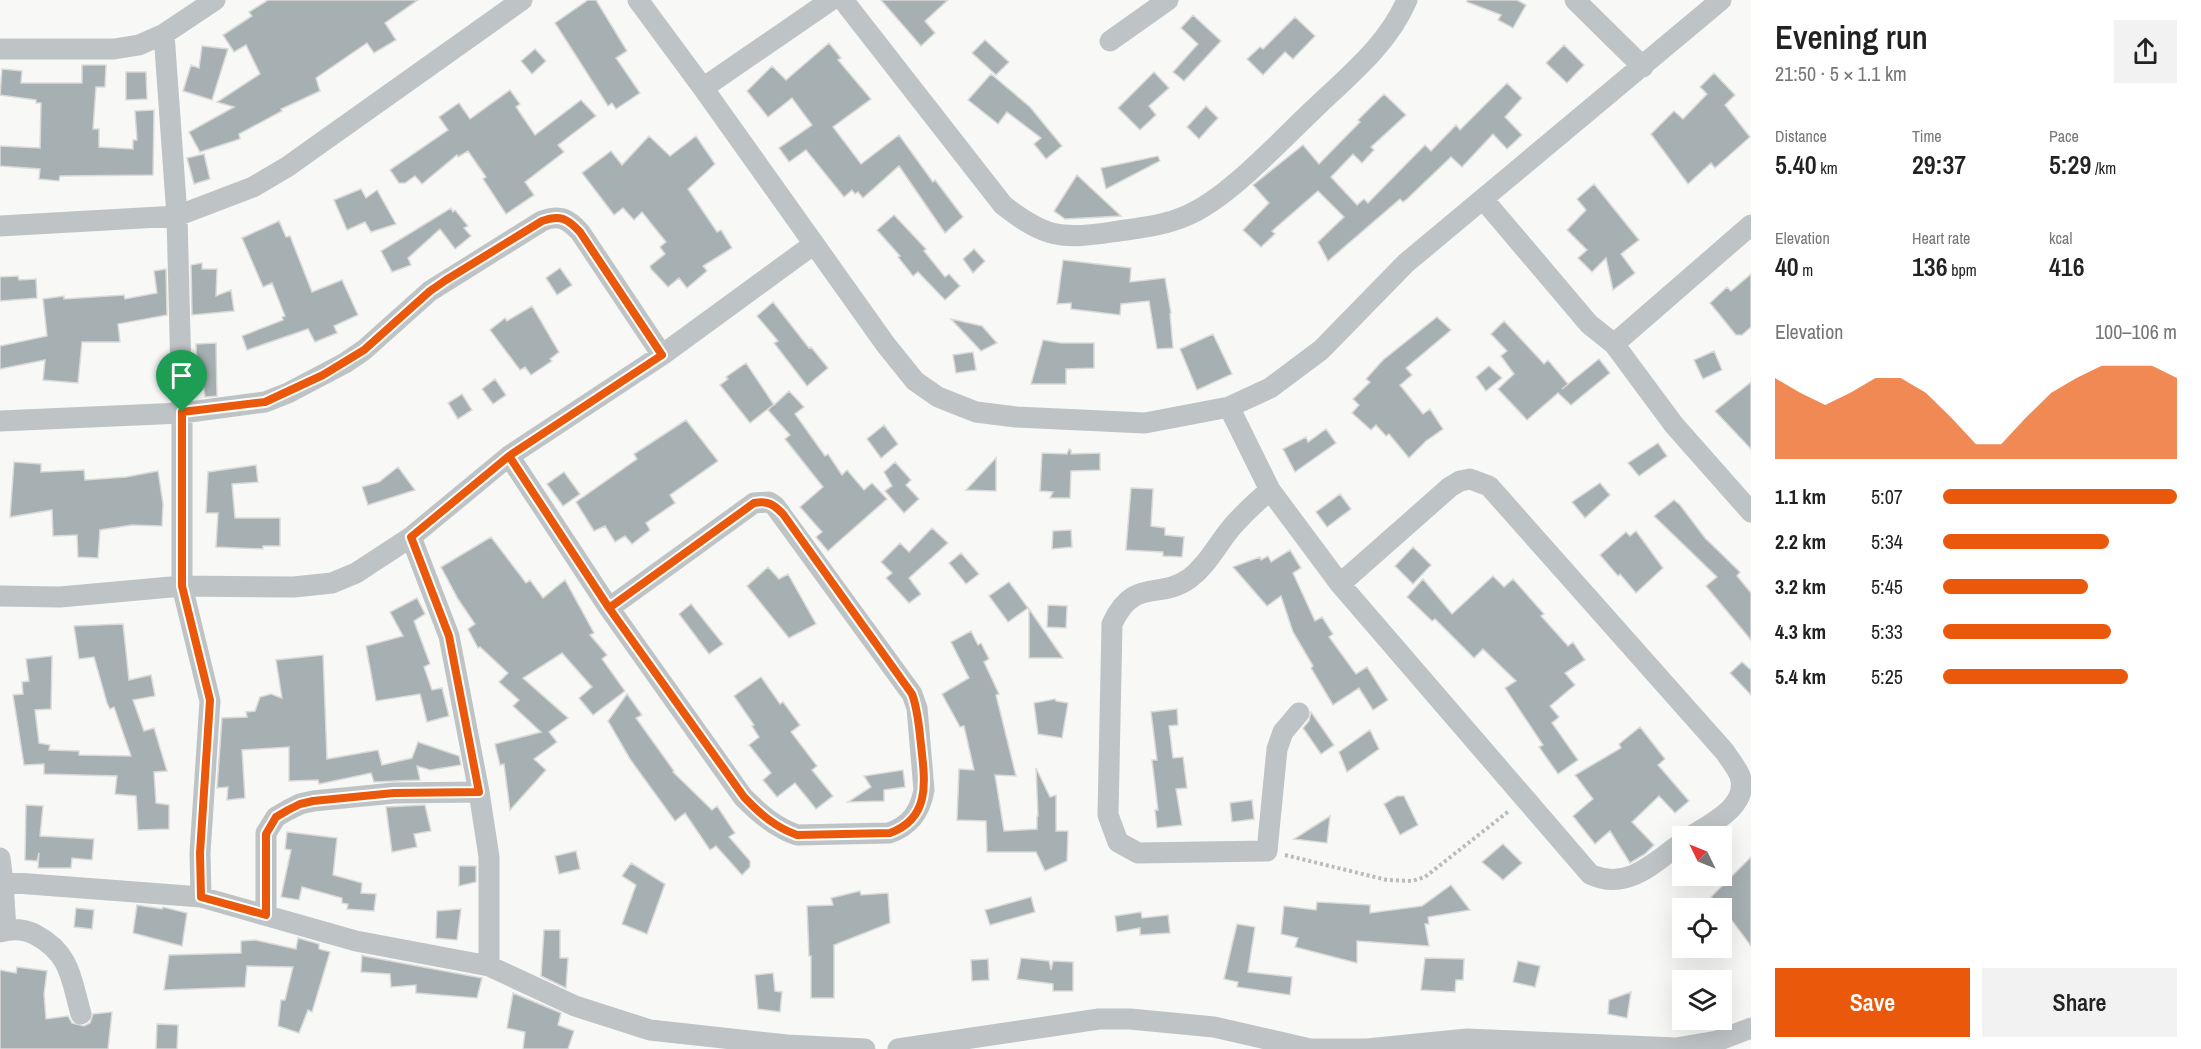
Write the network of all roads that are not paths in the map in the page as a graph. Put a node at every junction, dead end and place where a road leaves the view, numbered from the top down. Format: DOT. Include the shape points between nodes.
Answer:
graph roads {
  1 [pos="215,0"];
  2 [pos="522,0"];
  3 [pos="638,0"];
  4 [pos="831,0"];
  5 [pos="843,0"];
  6 [pos="1168,0"];
  7 [pos="1407,0"];
  8 [pos="1575,0"];
  9 [pos="1721,0"];
  10 [pos="164,34"];
  11 [pos="1110,41"];
  12 [pos="0,49"];
  13 [pos="1642,67"];
  14 [pos="703,88"];
  15 [pos="1483,199"];
  16 [pos="177,216"];
  17 [pos="0,226"];
  18 [pos="1748,233"];
  19 [pos="814,244"];
  20 [pos="1614,344"];
  21 [pos="662,355"];
  22 [pos="1229,407"];
  23 [pos="182,412"];
  24 [pos="0,421"];
  25 [pos="509,456"];
  26 [pos="1270,489"];
  27 [pos="1751,512"];
  28 [pos="411,537"];
  29 [pos="1340,584"];
  30 [pos="182,586"];
  31 [pos="0,596"];
  32 [pos="609,608"];
  33 [pos="1299,713"];
  34 [pos="479,792"];
  35 [pos="1706,826"];
  36 [pos="1672,849"];
  37 [pos="1,868"];
  38 [pos="201,897"];
  39 [pos="266,915"];
  40 [pos="3,931"];
  41 [pos="489,966"];
  42 [pos="81,1014"];
  43 [pos="1751,1028"];
  44 [pos="1399,1047"];
  45 [pos="1610,1048"];
  46 [pos="865,1049"];
  47 [pos="898,1049"];
  48 [pos="1311,1049"];
  1 -- 10 [label="street"];
  2 -- 16 [label="street" via="287,167 253,187"];
  3 -- 14 [label="street"];
  4 -- 14 [label="street"];
  5 -- 7 [label="street" via="1003,205 1036,228 1052,234 1085,236 1159,225 1188,215 1213,200 1376,50"];
  6 -- 11 [label="street"];
  8 -- 13 [label="street"];
  9 -- 13 [label="street"];
  10 -- 12 [label="street" via="114,50"];
  10 -- 16 [label="street"];
  13 -- 15 [label="street"];
  14 -- 19 [label="street"];
  15 -- 20 [label="street" via="1588,324"];
  15 -- 22 [label="street" via="1406,263 1321,350 1270,388"];
  16 -- 17 [label="street"];
  16 -- 23 [label="street"];
  18 -- 20 [label="street"];
  19 -- 21 [label="street"];
  19 -- 22 [label="street" via="915,381 938,397 976,412 1145,423"];
  20 -- 27 [label="street" via="1674,425"];
  21 -- 23 [label="street" via="580,232 565,218 552,217 430,291 364,350 323,375 265,402"];
  21 -- 25 [label="street"];
  22 -- 26 [label="street"];
  23 -- 24 [label="street"];
  23 -- 30 [label="street"];
  25 -- 28 [label="street"];
  25 -- 32 [label="street"];
  26 -- 29 [label="street"];
  26 -- 33 [label="street" via="1188,580 1125,601 1112,624 1108,815 1118,842 1138,853 1267,851 1277,750 1283,732"];
  28 -- 30 [label="street" via="356,573 332,583 294,587"];
  28 -- 34 [label="street" via="449,636"];
  29 -- 35 [label="street" via="1450,487 1470,479 1489,486 1734,765 1742,790 1738,800"];
  29 -- 36 [label="street" via="1590,874 1622,880"];
  30 -- 31 [label="street" via="60,597"];
  30 -- 38 [label="street" via="210,700 200,853"];
  32 -- 32 [label="street" via="744,797 770,822 797,835 890,833 902,829 913,818 924,790 917,708 912,694 775,506 769,502 754,503"];
  34 -- 39 [label="street" via="394,793 313,801 288,810 276,817 266,834"];
  34 -- 41 [label="street" via="489,857"];
  37 -- 38 [label="street"];
  37 -- 40 [label="street"];
  38 -- 39 [label="street"];
  39 -- 41 [label="street" via="356,941"];
  40 -- 42 [label="street" via="26,930 56,948 66,963"];
  41 -- 46 [label="street" via="575,1006 650,1030"];
  43 -- 45 [label="street" via="1717,1041 1676,1048"];
  44 -- 45 [label="street" via="1467,1039"];
  44 -- 48 [label="street"];
  47 -- 48 [label="street" via="1099,1019 1214,1027"];
}
